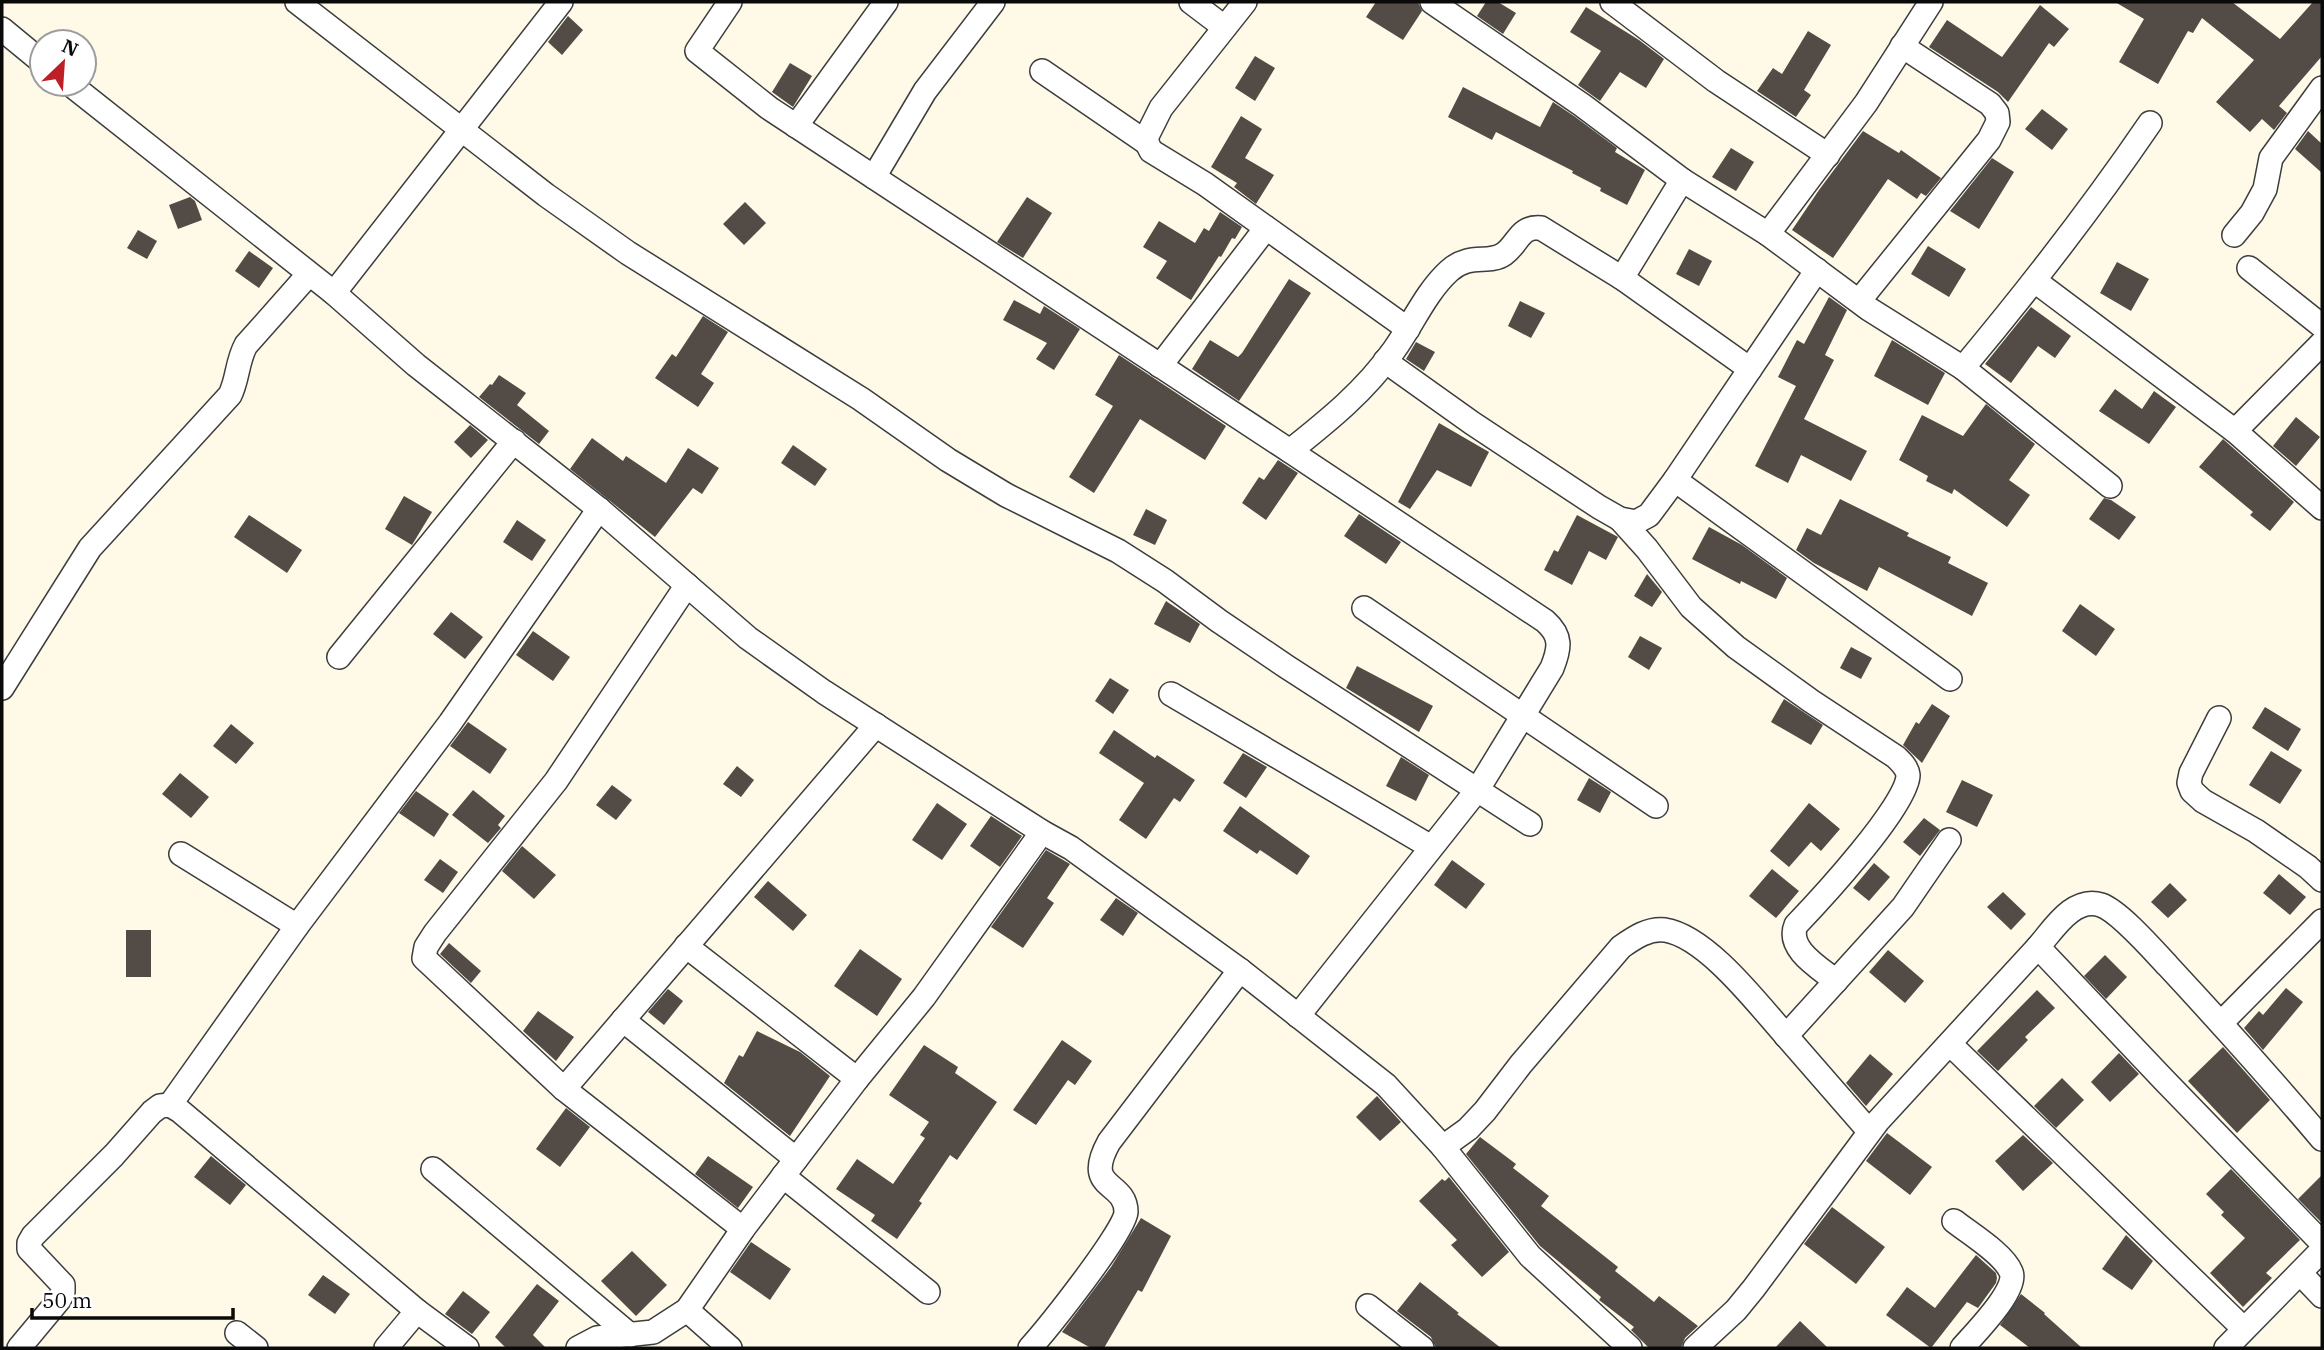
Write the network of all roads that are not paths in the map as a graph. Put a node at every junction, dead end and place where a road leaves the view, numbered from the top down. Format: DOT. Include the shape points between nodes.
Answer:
graph roads {
  1 [pos="297,2"];
  2 [pos="561,2"];
  3 [pos="730,2"];
  4 [pos="887,2"];
  5 [pos="993,2"];
  6 [pos="1191,2"];
  7 [pos="1245,2"];
  8 [pos="1432,2"];
  9 [pos="1612,2"];
  10 [pos="1931,2"];
  11 [pos="1224,27"];
  12 [pos="2,29"];
  13 [pos="1902,47"];
  14 [pos="28,50"];
  15 [pos="1042,71"];
  16 [pos="2322,88"];
  17 [pos="87,98"];
  18 [pos="2150,123"];
  19 [pos="796,126"];
  20 [pos="461,128"];
  21 [pos="1147,143"];
  22 [pos="1828,155"];
  23 [pos="874,177"];
  24 [pos="1682,180"];
  25 [pos="1266,228"];
  26 [pos="1768,234"];
  27 [pos="2234,235"];
  28 [pos="2249,268"];
  29 [pos="1817,270"];
  30 [pos="309,274"];
  31 [pos="1622,278"];
  32 [pos="2035,281"];
  33 [pos="334,293"];
  34 [pos="1859,301"];
  35 [pos="2322,326"];
  36 [pos="1408,329"];
  37 [pos="2322,343"];
  38 [pos="1385,361"];
  39 [pos="1160,366"];
  40 [pos="1963,368"];
  41 [pos="1750,369"];
  42 [pos="2235,431"];
  43 [pos="514,442"];
  44 [pos="1290,450"];
  45 [pos="1675,480"];
  46 [pos="2110,486"];
  47 [pos="2322,508"];
  48 [pos="599,509"];
  49 [pos="1620,519"];
  50 [pos="687,585"];
  51 [pos="1364,608"];
  52 [pos="339,657"];
  53 [pos="1950,679"];
  54 [pos="2,688"];
  55 [pos="1171,694"];
  56 [pos="1524,716"];
  57 [pos="2220,718"];
  58 [pos="876,725"];
  59 [pos="1478,789"];
  60 [pos="1656,806"];
  61 [pos="1530,824"];
  62 [pos="1042,832"];
  63 [pos="1949,840"];
  64 [pos="1431,847"];
  65 [pos="181,853"];
  66 [pos="2322,880"];
  67 [pos="2322,920"];
  68 [pos="298,926"];
  69 [pos="686,946"];
  70 [pos="2038,947"];
  71 [pos="1240,970"];
  72 [pos="1836,981"];
  73 [pos="1298,1016"];
  74 [pos="623,1020"];
  75 [pos="2221,1023"];
  76 [pos="1786,1036"];
  77 [pos="1950,1044"];
  78 [pos="857,1079"];
  79 [pos="564,1089"];
  80 [pos="170,1105"];
  81 [pos="1869,1131"];
  82 [pos="2322,1139"];
  83 [pos="1443,1147"];
  84 [pos="789,1167"];
  85 [pos="433,1169"];
  86 [pos="1954,1221"];
  87 [pos="743,1229"];
  88 [pos="2322,1243"];
  89 [pos="2322,1250"];
  90 [pos="2300,1273"];
  91 [pos="928,1292"];
  92 [pos="2322,1296"];
  93 [pos="1368,1306"];
  94 [pos="687,1310"];
  95 [pos="417,1311"];
  96 [pos="2244,1329"];
  97 [pos="237,1333"];
  98 [pos="630,1335"];
  99 [pos="19,1348"];
  100 [pos="256,1348"];
  101 [pos="386,1348"];
  102 [pos="467,1348"];
  103 [pos="578,1348"];
  104 [pos="730,1348"];
  105 [pos="1030,1348"];
  106 [pos="1422,1348"];
  107 [pos="1630,1348"];
  108 [pos="1695,1348"];
  109 [pos="1962,1348"];
  110 [pos="2226,1348"];
  1 -- 20 [label="street"];
  2 -- 20 [label="street"];
  3 -- 19 [label="street" via="697,51"];
  4 -- 19 [label="street"];
  5 -- 23 [label="street" via="925,91"];
  6 -- 11 [label="street"];
  7 -- 11 [label="street"];
  8 -- 24 [label="street"];
  9 -- 22 [label="street" via="1716,81"];
  10 -- 13 [label="street"];
  11 -- 21 [label="street" via="1161,108"];
  12 -- 14 [label="street"];
  13 -- 22 [label="street"];
  13 -- 34 [label="street" via="1990,104 1998,122 1981,151"];
  15 -- 21 [label="street"];
  16 -- 27 [label="street" via="2271,158 2265,188"];
  17 -- 30 [label="street"];
  18 -- 32 [label="street"];
  19 -- 23 [label="street"];
  20 -- 33 [label="street"];
  20 -- 59 [label="street" via="628,253 861,399 948,460 1166,581 1287,667"];
  21 -- 25 [label="street" via="1151,151"];
  22 -- 26 [label="street"];
  23 -- 39 [label="street"];
  24 -- 26 [label="street"];
  24 -- 31 [label="street"];
  25 -- 36 [label="street"];
  25 -- 39 [label="street"];
  26 -- 29 [label="street"];
  28 -- 35 [label="street"];
  29 -- 34 [label="street"];
  29 -- 41 [label="street"];
  30 -- 33 [label="street"];
  30 -- 54 [label="street" via="246,345 230,395 90,548"];
  31 -- 36 [label="street" via="1552,233 1531,227 1502,255 1457,264 1430,294"];
  31 -- 41 [label="street"];
  32 -- 40 [label="street"];
  32 -- 42 [label="street"];
  33 -- 43 [label="street"];
  34 -- 40 [label="street"];
  36 -- 38 [label="street"];
  37 -- 42 [label="street"];
  38 -- 44 [label="street" via="1364,388"];
  38 -- 49 [label="street" via="1472,424"];
  39 -- 44 [label="street"];
  40 -- 46 [label="street"];
  41 -- 45 [label="street"];
  42 -- 47 [label="street"];
  43 -- 48 [label="street"];
  43 -- 52 [label="street"];
  44 -- 56 [label="street" via="1556,631 1560,648"];
  45 -- 49 [label="street" via="1649,515 1636,522"];
  45 -- 53 [label="street"];
  48 -- 50 [label="street"];
  48 -- 68 [label="street" via="450,723"];
  49 -- 72 [label="street" via="1691,607 1737,647 1905,766 1905,784 1881,827 1793,933 1808,959"];
  50 -- 58 [label="street" via="748,638"];
  50 -- 79 [label="street" via="555,781 426,947 424,958"];
  51 -- 56 [label="street"];
  55 -- 64 [label="street"];
  56 -- 59 [label="street"];
  56 -- 60 [label="street"];
  57 -- 66 [label="street" via="2192,773 2192,791"];
  58 -- 62 [label="street"];
  58 -- 69 [label="street"];
  59 -- 61 [label="street"];
  59 -- 64 [label="street"];
  62 -- 71 [label="street"];
  62 -- 78 [label="street" via="924,997"];
  63 -- 72 [label="street" via="1903,907"];
  64 -- 73 [label="street"];
  65 -- 68 [label="street"];
  67 -- 75 [label="street"];
  68 -- 80 [label="street"];
  69 -- 74 [label="street"];
  69 -- 78 [label="street"];
  70 -- 75 [label="street" via="2063,917 2080,905 2100,905 2123,920"];
  70 -- 77 [label="street"];
  70 -- 88 [label="street"];
  71 -- 73 [label="street"];
  71 -- 105 [label="street" via="1109,1142 1099,1171 1124,1204 1123,1222 1101,1258"];
  72 -- 76 [label="street"];
  73 -- 83 [label="street" via="1386,1085"];
  74 -- 79 [label="street"];
  74 -- 84 [label="street"];
  75 -- 82 [label="street"];
  76 -- 81 [label="street"];
  76 -- 83 [label="street" via="1721,964 1678,934 1651,930 1621,947 1485,1111"];
  77 -- 81 [label="street"];
  77 -- 96 [label="street"];
  78 -- 84 [label="street"];
  79 -- 87 [label="street"];
  80 -- 95 [label="street"];
  80 -- 99 [label="street" via="152,1112 33,1236 29,1249 62,1285 63,1292"];
  81 -- 108 [label="street" via="1754,1288"];
  83 -- 107 [label="street" via="1530,1256"];
  84 -- 87 [label="street"];
  84 -- 91 [label="street"];
  85 -- 98 [label="street"];
  86 -- 109 [label="street" via="2002,1259 2013,1276 2005,1296"];
  87 -- 94 [label="street"];
  89 -- 90 [label="street"];
  90 -- 92 [label="street"];
  90 -- 96 [label="street"];
  93 -- 106 [label="street"];
  94 -- 98 [label="street" via="653,1332"];
  94 -- 104 [label="street"];
  95 -- 101 [label="street"];
  95 -- 102 [label="street"];
  96 -- 110 [label="street"];
  97 -- 100 [label="street"];
  98 -- 103 [label="street" via="597,1338"];
}
